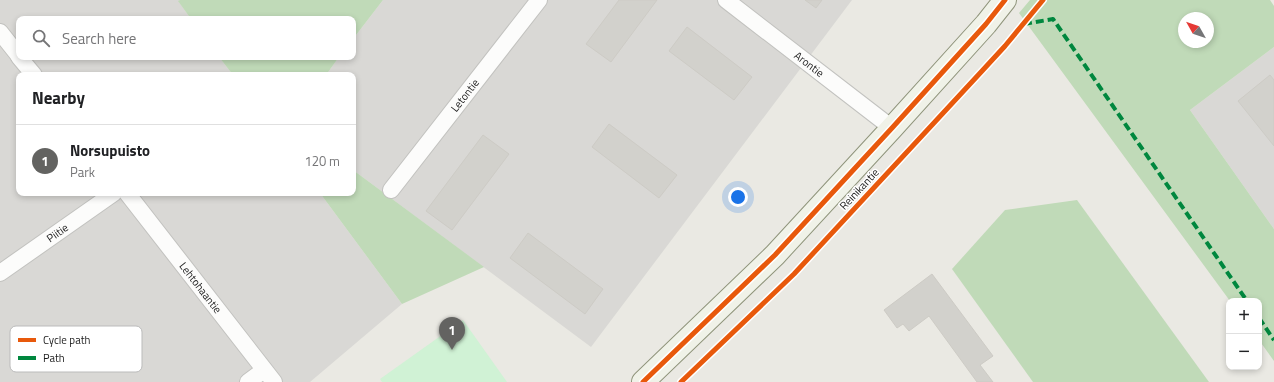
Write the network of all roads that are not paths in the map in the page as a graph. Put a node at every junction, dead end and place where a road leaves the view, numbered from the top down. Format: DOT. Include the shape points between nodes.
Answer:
graph roads {
  1 [pos="538,0"];
  2 [pos="726,0"];
  3 [pos="1005,0"];
  4 [pos="0,32"];
  5 [pos="16,53"];
  6 [pos="22,60"];
  7 [pos="32,72"];
  8 [pos="892,128"];
  9 [pos="391,190"];
  10 [pos="110,196"];
  11 [pos="129,196"];
  12 [pos="0,273"];
  13 [pos="269,376"];
  14 [pos="248,382"];
  15 [pos="643,382"];
  1 -- 9 [label="street, Letontie"];
  2 -- 8 [label="street, Arontie"];
  3 -- 8 [label="street, Reinikantie"];
  4 -- 5 [label="street"];
  6 -- 7 [label="street"];
  8 -- 15 [label="street, Reinikantie" via="775,255"];
  10 -- 12 [label="street, Piitie"];
  11 -- 13 [label="street, Lehtohaantie"];
  13 -- 14 [label="street"];
}
